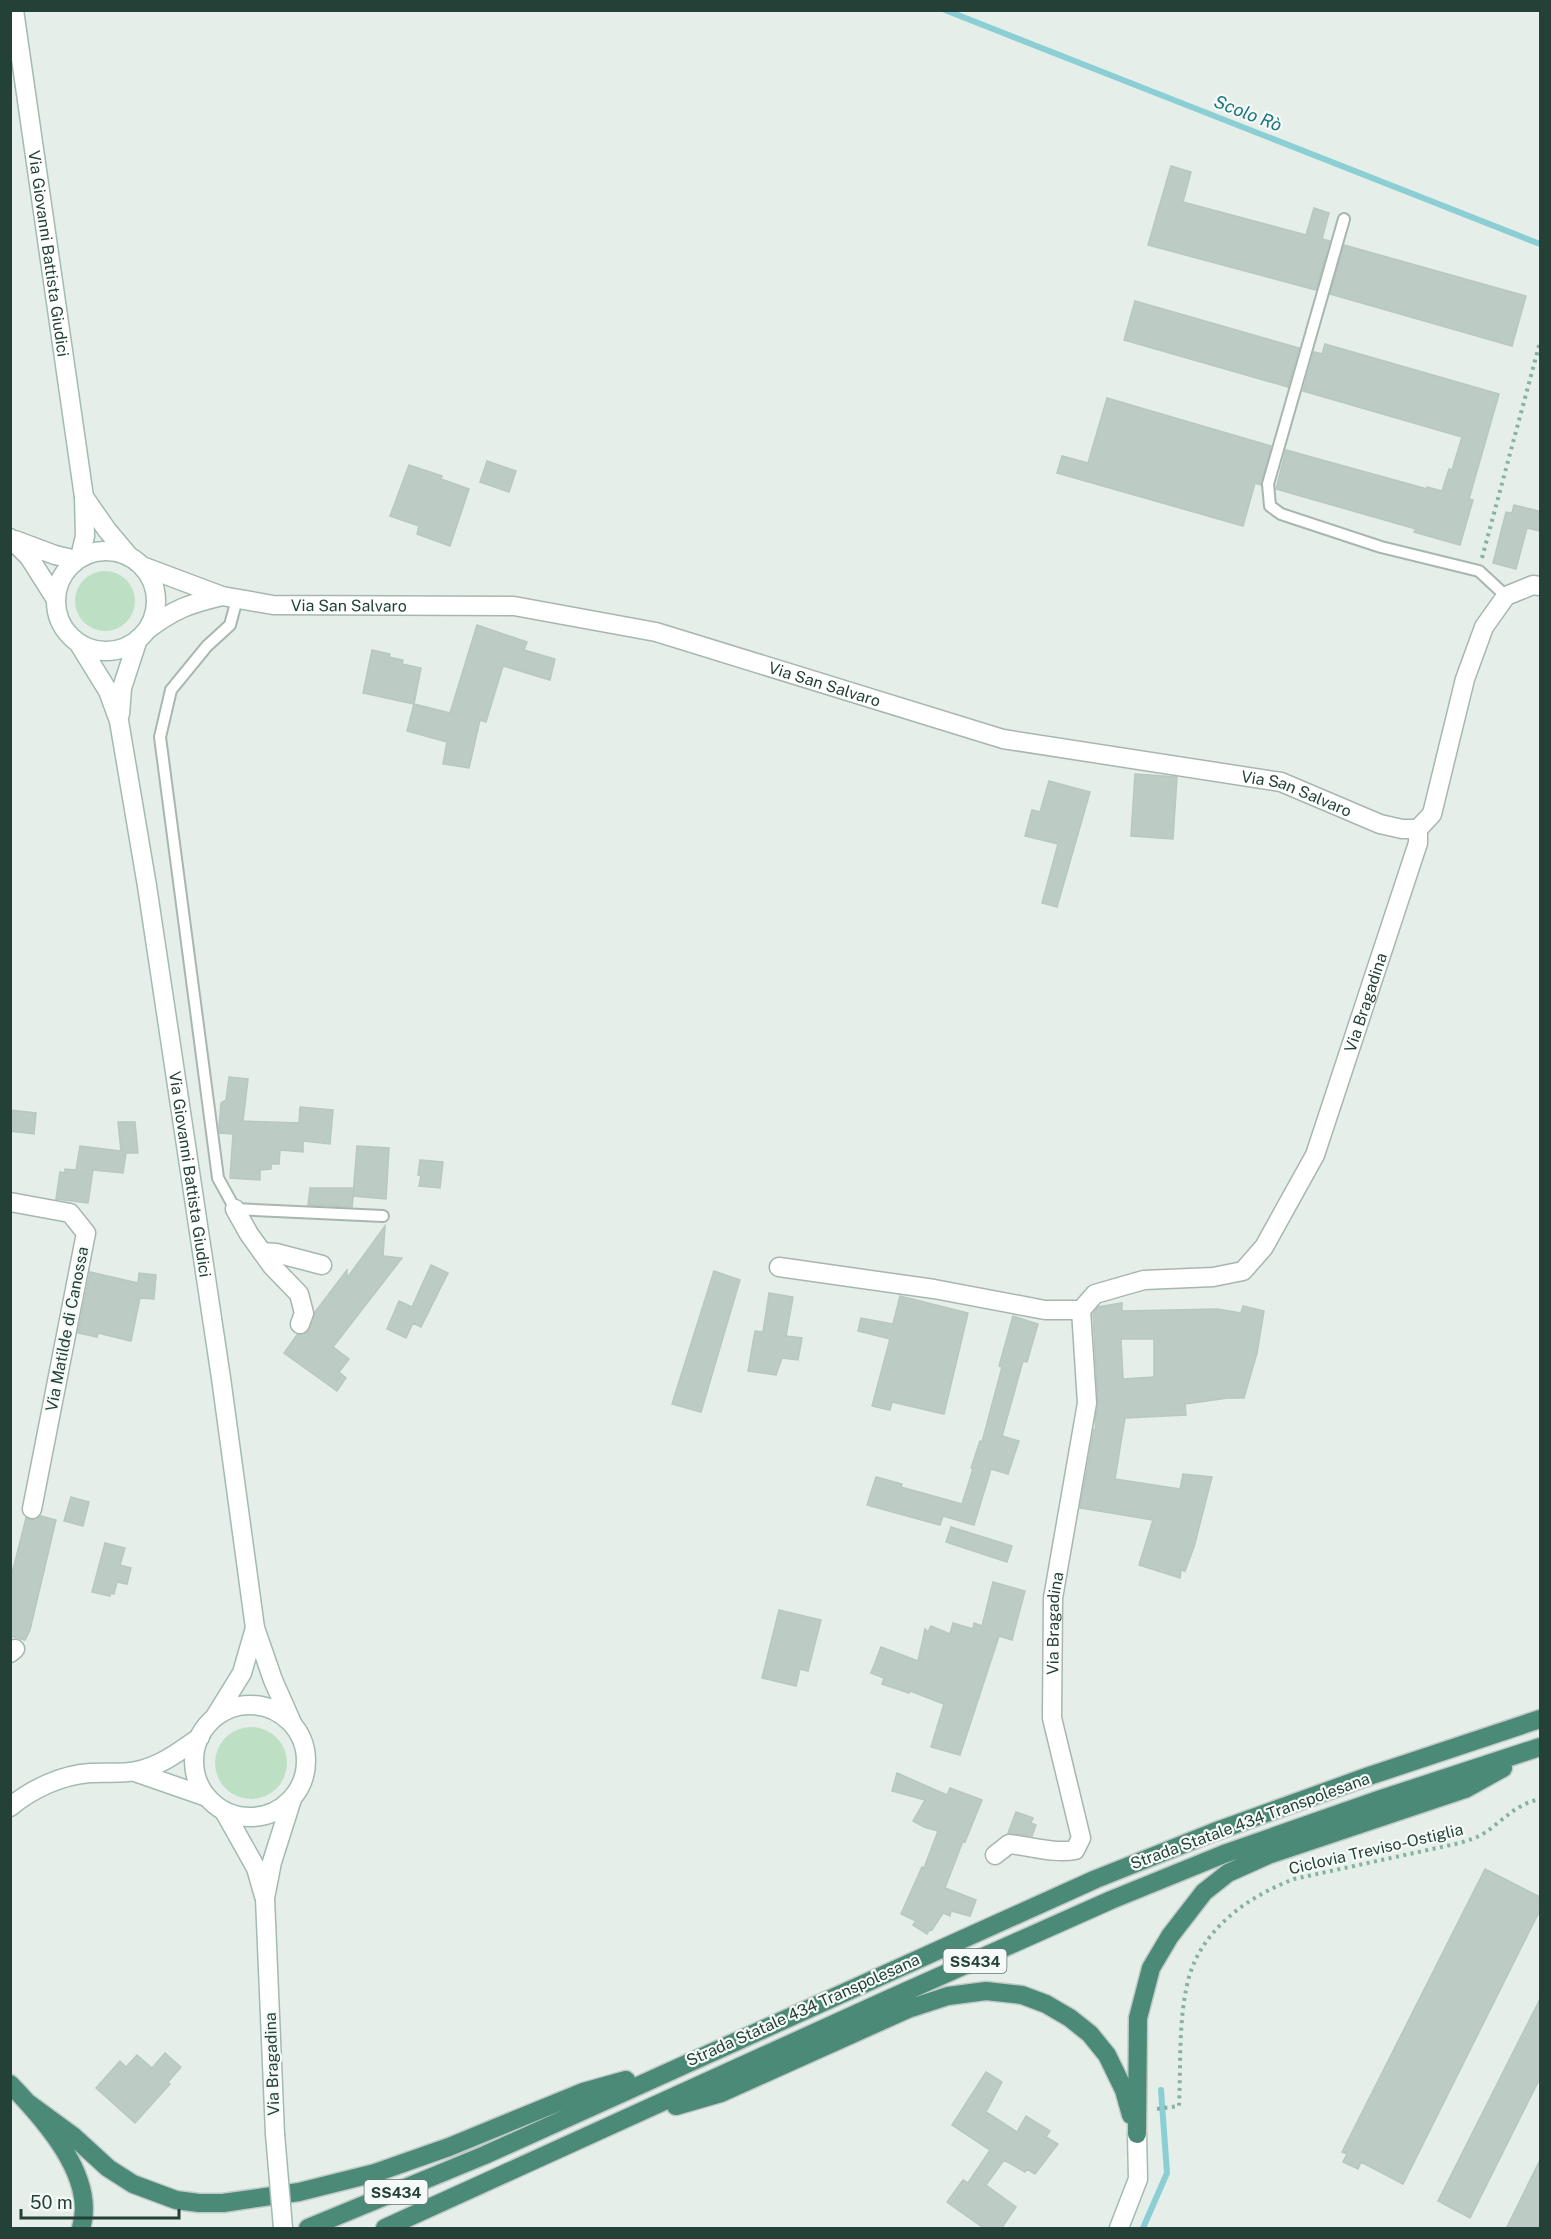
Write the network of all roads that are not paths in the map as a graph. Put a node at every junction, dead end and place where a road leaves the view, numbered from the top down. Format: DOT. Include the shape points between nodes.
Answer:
graph roads {
  1 [pos="14,10"];
  2 [pos="1344,219"];
  3 [pos="84,497"];
  4 [pos="10,538"];
  5 [pos="78,559"];
  6 [pos="135,561"];
  7 [pos="1540,586"];
  8 [pos="1506,596"];
  9 [pos="55,598"];
  10 [pos="230,598"];
  11 [pos="142,635"];
  12 [pos="79,644"];
  13 [pos="119,721"];
  14 [pos="1418,829"];
  15 [pos="10,1202"];
  16 [pos="235,1209"];
  17 [pos="383,1216"];
  18 [pos="262,1252"];
  19 [pos="322,1265"];
  20 [pos="779,1267"];
  21 [pos="1081,1310"];
  22 [pos="300,1324"];
  23 [pos="32,1509"];
  24 [pos="255,1628"];
  25 [pos="1540,1719"];
  26 [pos="212,1721"];
  27 [pos="292,1723"];
  28 [pos="200,1737"];
  29 [pos="1539,1747"];
  30 [pos="135,1772"];
  31 [pos="207,1797"];
  32 [pos="292,1800"];
  33 [pos="10,1807"];
  34 [pos="224,1811"];
  35 [pos="995,1855"];
  36 [pos="265,1899"];
  37 [pos="686,2063"];
  38 [pos="10,2084"];
  39 [pos="28,2103"];
  40 [pos="627,2119"];
  41 [pos="1137,2134"];
  42 [pos="81,2229"];
  43 [pos="283,2229"];
  44 [pos="308,2229"];
  45 [pos="386,2229"];
  46 [pos="1119,2229"];
  1 -- 3 [label="street, Via Giovanni Battista Giudici"];
  2 -- 8 [label="lane" via="1269,484 1270,506 1281,514 1370,543 1479,571"];
  3 -- 5 [label="street, Via Giovanni Battista Giudici" via="85,536"];
  3 -- 6 [label="street, Via Giovanni Battista Giudici"];
  4 -- 5 [label="street"];
  4 -- 9 [label="street" via="29,557"];
  5 -- 6 [label="street" via="96,551 113,551"];
  5 -- 9 [label="street, Via Giovanni Battista Giudici" via="64,573"];
  6 -- 10 [label="street, Via San Salvaro"];
  6 -- 11 [label="street, Via Giovanni Battista Giudici" via="151,579 156,594 153,619"];
  7 -- 8 [label="street"];
  8 -- 14 [label="street, Via Bragadina" via="1484,627 1465,679 1432,814"];
  9 -- 12 [label="street, Via Giovanni Battista Giudici" via="61,624"];
  10 -- 11 [label="street, Via San Salvaro" via="186,605"];
  10 -- 14 [label="street, Via San Salvaro" via="273,605 514,606 656,632 1003,739 1281,782 1380,824"];
  10 -- 16 [label="lane" via="230,625 171,690 160,738 218,1178"];
  11 -- 12 [label="street" via="109,651"];
  11 -- 13 [label="street, Via Giovanni Battista Giudici" via="122,688"];
  12 -- 13 [label="street, Via Giovanni Battista Giudici" via="108,691"];
  13 -- 24 [label="street, Via Giovanni Battista Giudici" via="219,1366"];
  14 -- 21 [label="street, Via Bragadina" via="1418,843 1316,1155 1264,1247 1243,1271 1213,1277 1144,1280 1095,1294"];
  15 -- 23 [label="street, Via Matilde di Canossa" via="70,1213 86,1233"];
  16 -- 17 [label="lane"];
  16 -- 18 [label="street"];
  18 -- 19 [label="street"];
  18 -- 22 [label="street" via="299,1294 304,1314"];
  20 -- 21 [label="street" via="934,1289 1045,1310"];
  21 -- 35 [label="street, Via Bragadina" via="1087,1403 1053,1598 1052,1718 1081,1839 1076,1850 1061,1852 1009,1844"];
  24 -- 26 [label="street, Via Giovanni Battista Giudici" via="242,1673"];
  24 -- 27 [label="street, Via Giovanni Battista Giudici"];
  25 -- 37 [label="highway, Strada Statale 434 Transpolesana / SS434" via="1358,1780 1118,1870"];
  26 -- 27 [label="street" via="226,1711 261,1706"];
  26 -- 28 [label="street"];
  27 -- 32 [label="street" via="300,1734 307,1761 303,1782"];
  28 -- 30 [label="street" via="158,1764"];
  28 -- 31 [label="street" via="195,1768"];
  29 -- 40 [label="highway, Strada Statale 434 Transpolesana / SS434" via="1224,1854 891,1998"];
  29 -- 41 [label="highway" via="1466,1789 1268,1855 1228,1873 1204,1892 1151,1968 1138,2018"];
  30 -- 31 [label="street"];
  30 -- 33 [label="street" via="87,1773 52,1782"];
  31 -- 34 [label="street"];
  32 -- 34 [label="street" via="278,1811 260,1817"];
  32 -- 36 [label="street, Via Bragadina"];
  34 -- 36 [label="street, Via Bragadina" via="256,1868"];
  36 -- 43 [label="street, Via Bragadina, bridge"];
  37 -- 39 [label="highway" via="583,2092 375,2173 299,2192 223,2203 176,2200 133,2184"];
  37 -- 44 [label="highway, Strada Statale 434 Transpolesana / SS434" via="485,2155"];
  38 -- 39 [label="highway"];
  39 -- 42 [label="highway" via="62,2147 78,2177 84,2198"];
  40 -- 41 [label="highway" via="721,2093 908,2009 948,1996 986,1991 1022,1995 1046,2004 1090,2034 1107,2055 1124,2091"];
  40 -- 45 [label="highway, Strada Statale 434 Transpolesana / SS434"];
  41 -- 46 [label="street" via="1138,2179"];
}
